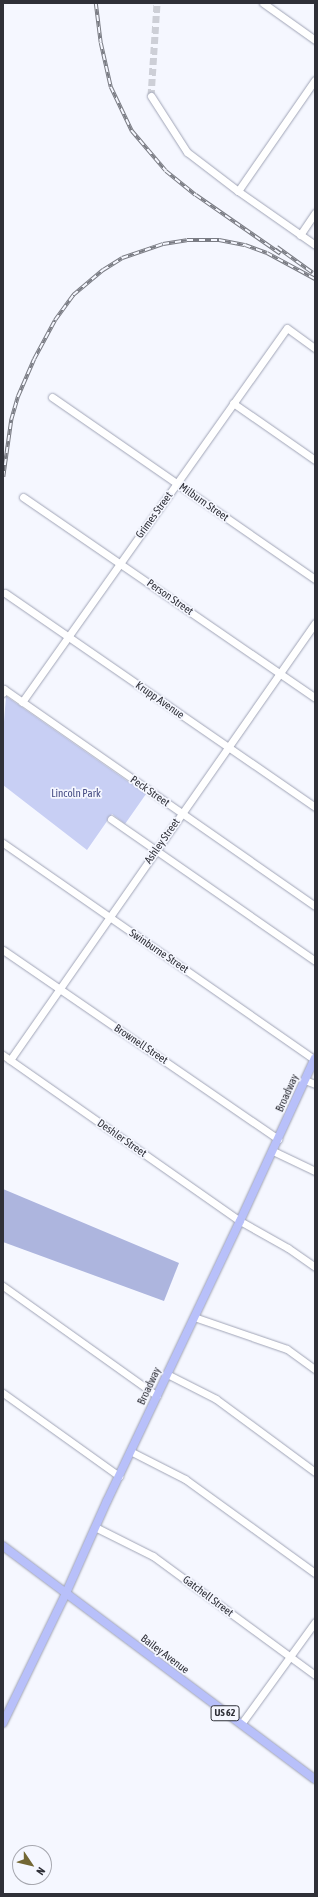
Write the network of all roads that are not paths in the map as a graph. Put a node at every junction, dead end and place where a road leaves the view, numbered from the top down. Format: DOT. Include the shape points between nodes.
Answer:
graph roads {
  1 [pos="263,3"];
  2 [pos="315,40"];
  3 [pos="315,80"];
  4 [pos="151,96"];
  5 [pos="238,191"];
  6 [pos="315,213"];
  7 [pos="300,234"];
  8 [pos="315,245"];
  9 [pos="315,348"];
  10 [pos="52,397"];
  11 [pos="233,403"];
  12 [pos="315,460"];
  13 [pos="177,483"];
  14 [pos="24,497"];
  15 [pos="120,562"];
  16 [pos="315,579"];
  17 [pos="5,593"];
  18 [pos="315,623"];
  19 [pos="68,635"];
  20 [pos="280,673"];
  21 [pos="3,691"];
  22 [pos="315,698"];
  23 [pos="22,702"];
  24 [pos="228,747"];
  25 [pos="315,807"];
  26 [pos="182,813"];
  27 [pos="111,819"];
  28 [pos="3,843"];
  29 [pos="156,850"];
  30 [pos="315,906"];
  31 [pos="108,917"];
  32 [pos="3,950"];
  33 [pos="315,961"];
  34 [pos="59,988"];
  35 [pos="3,1055"];
  36 [pos="315,1058"];
  37 [pos="10,1060"];
  38 [pos="305,1080"];
  39 [pos="315,1084"];
  40 [pos="278,1139"];
  41 [pos="273,1151"];
  42 [pos="315,1171"];
  43 [pos="240,1221"];
  44 [pos="315,1267"];
  45 [pos="3,1286"];
  46 [pos="194,1317"];
  47 [pos="315,1369"];
  48 [pos="167,1374"];
  49 [pos="3,1392"];
  50 [pos="157,1396"];
  51 [pos="130,1452"];
  52 [pos="315,1472"];
  53 [pos="119,1476"];
  54 [pos="95,1527"];
  55 [pos="3,1546"];
  56 [pos="315,1573"];
  57 [pos="66,1593"];
  58 [pos="315,1622"];
  59 [pos="290,1657"];
  60 [pos="315,1675"];
  61 [pos="3,1723"];
  62 [pos="241,1724"];
  63 [pos="315,1779"];
  1 -- 2 [label="street"];
  3 -- 5 [label="street"];
  4 -- 5 [label="street" via="187,152"];
  5 -- 7 [label="street"];
  6 -- 7 [label="street"];
  7 -- 8 [label="street"];
  9 -- 11 [label="street, Grimes Street" via="287,328"];
  10 -- 13 [label="street, Milburn Street"];
  11 -- 12 [label="street"];
  11 -- 13 [label="street, Grimes Street"];
  13 -- 15 [label="street, Grimes Street"];
  13 -- 16 [label="street, Milburn Street"];
  14 -- 15 [label="street, Person Street"];
  15 -- 19 [label="street, Grimes Street"];
  15 -- 20 [label="street, Person Street"];
  17 -- 19 [label="street, Krupp Avenue"];
  18 -- 20 [label="street, Ashley Street"];
  19 -- 23 [label="street, Grimes Street"];
  19 -- 24 [label="street, Krupp Avenue"];
  20 -- 22 [label="street, Person Street"];
  20 -- 24 [label="street, Ashley Street"];
  21 -- 23 [label="street, Peck Street"];
  23 -- 26 [label="street, Peck Street"];
  24 -- 25 [label="street, Krupp Avenue"];
  24 -- 26 [label="street, Ashley Street"];
  26 -- 29 [label="street, Ashley Street"];
  26 -- 30 [label="street, Peck Street"];
  27 -- 29 [label="street"];
  28 -- 31 [label="street, Swinburne Street"];
  29 -- 31 [label="street, Ashley Street"];
  29 -- 33 [label="street"];
  31 -- 34 [label="street, Ashley Street"];
  31 -- 36 [label="street, Swinburne Street"];
  32 -- 34 [label="street, Brownell Street"];
  34 -- 37 [label="street, Ashley Street"];
  34 -- 40 [label="street, Brownell Street"];
  35 -- 37 [label="street, Deshler Street"];
  36 -- 38 [label="main road, Broadway"];
  37 -- 43 [label="street, Deshler Street"];
  38 -- 39 [label="street"];
  38 -- 40 [label="main road, Broadway"];
  40 -- 41 [label="main road, Broadway"];
  41 -- 42 [label="street"];
  41 -- 43 [label="main road, Broadway"];
  43 -- 44 [label="street, Deshler Street" via="288,1248"];
  43 -- 46 [label="main road, Broadway"];
  45 -- 50 [label="street"];
  46 -- 47 [label="street" via="287,1349"];
  46 -- 48 [label="main road, Broadway"];
  48 -- 50 [label="main road, Broadway"];
  48 -- 52 [label="street" via="216,1399"];
  49 -- 53 [label="street"];
  50 -- 51 [label="main road, Broadway"];
  51 -- 53 [label="main road, Broadway"];
  51 -- 56 [label="street" via="185,1479"];
  53 -- 54 [label="main road, Broadway"];
  54 -- 57 [label="main road, Broadway"];
  54 -- 59 [label="street, Gatchell Street" via="153,1556"];
  55 -- 57 [label="main road, Bailey Avenue / US 62"];
  57 -- 61 [label="main road, Broadway"];
  57 -- 62 [label="main road, Bailey Avenue / US 62"];
  58 -- 59 [label="street"];
  59 -- 60 [label="street, Gatchell Street"];
  59 -- 62 [label="street"];
  62 -- 63 [label="main road, Bailey Avenue / US 62"];
}
